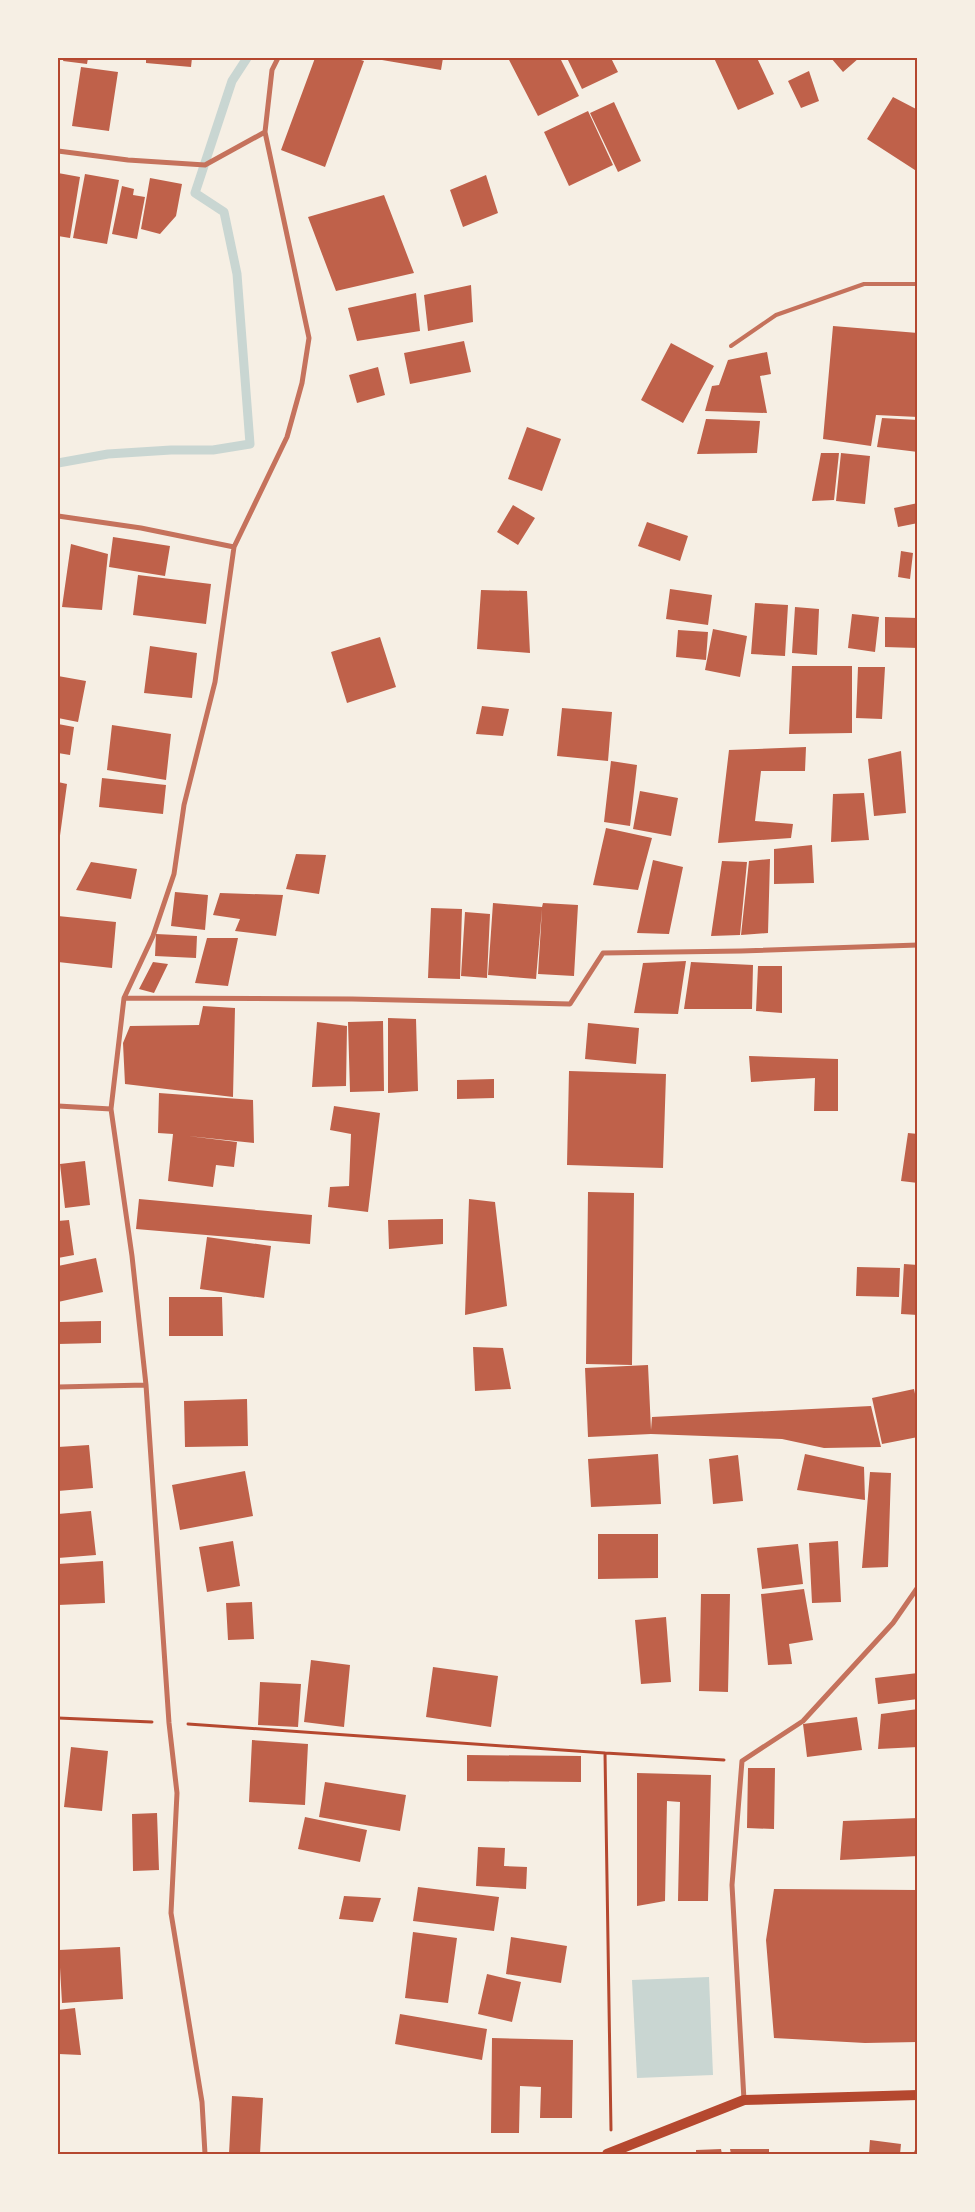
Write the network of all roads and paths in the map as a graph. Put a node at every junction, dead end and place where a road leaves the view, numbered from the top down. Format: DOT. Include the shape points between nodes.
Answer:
graph roads {
  1 [pos="278,58"];
  2 [pos="265,132"];
  3 [pos="58,151"];
  4 [pos="918,284"];
  5 [pos="731,346"];
  6 [pos="58,516"];
  7 [pos="234,547"];
  8 [pos="918,945"];
  9 [pos="124,998"];
  10 [pos="58,1106"];
  11 [pos="112,1109"];
  12 [pos="146,1385"];
  13 [pos="58,1387"];
  14 [pos="918,1587"];
  15 [pos="58,1718"];
  16 [pos="169,1723"];
  17 [pos="605,1753"];
  18 [pos="742,1760"];
  19 [pos="918,2095"];
  20 [pos="744,2100"];
  21 [pos="918,2149"];
  22 [pos="205,2154"];
  23 [pos="609,2154"];
  24 [pos="916,2154"];
  1 -- 2 [label="street" via="272,70"];
  2 -- 3 [label="street" via="204,165"];
  2 -- 7 [label="street" via="309,338 302,383 287,437"];
  4 -- 5 [label="lane" via="864,284 776,315"];
  6 -- 7 [label="street" via="141,528"];
  7 -- 9 [label="street" via="215,682 184,805 174,874 153,936"];
  8 -- 9 [label="street" via="603,953 570,1004"];
  9 -- 11 [label="street"];
  10 -- 11 [label="street"];
  11 -- 12 [label="street"];
  12 -- 13 [label="street"];
  12 -- 16 [label="street"];
  14 -- 18 [label="street" via="892,1623 803,1721"];
  15 -- 16 [label="path"];
  16 -- 17 [label="path"];
  16 -- 22 [label="street" via="177,1793 171,1913 202,2102"];
  17 -- 18 [label="path"];
  17 -- 23 [label="path"];
  18 -- 20 [label="street" via="732,1885"];
  19 -- 20 [label="main road"];
  20 -- 23 [label="main road"];
  21 -- 24 [label="street"];
}
